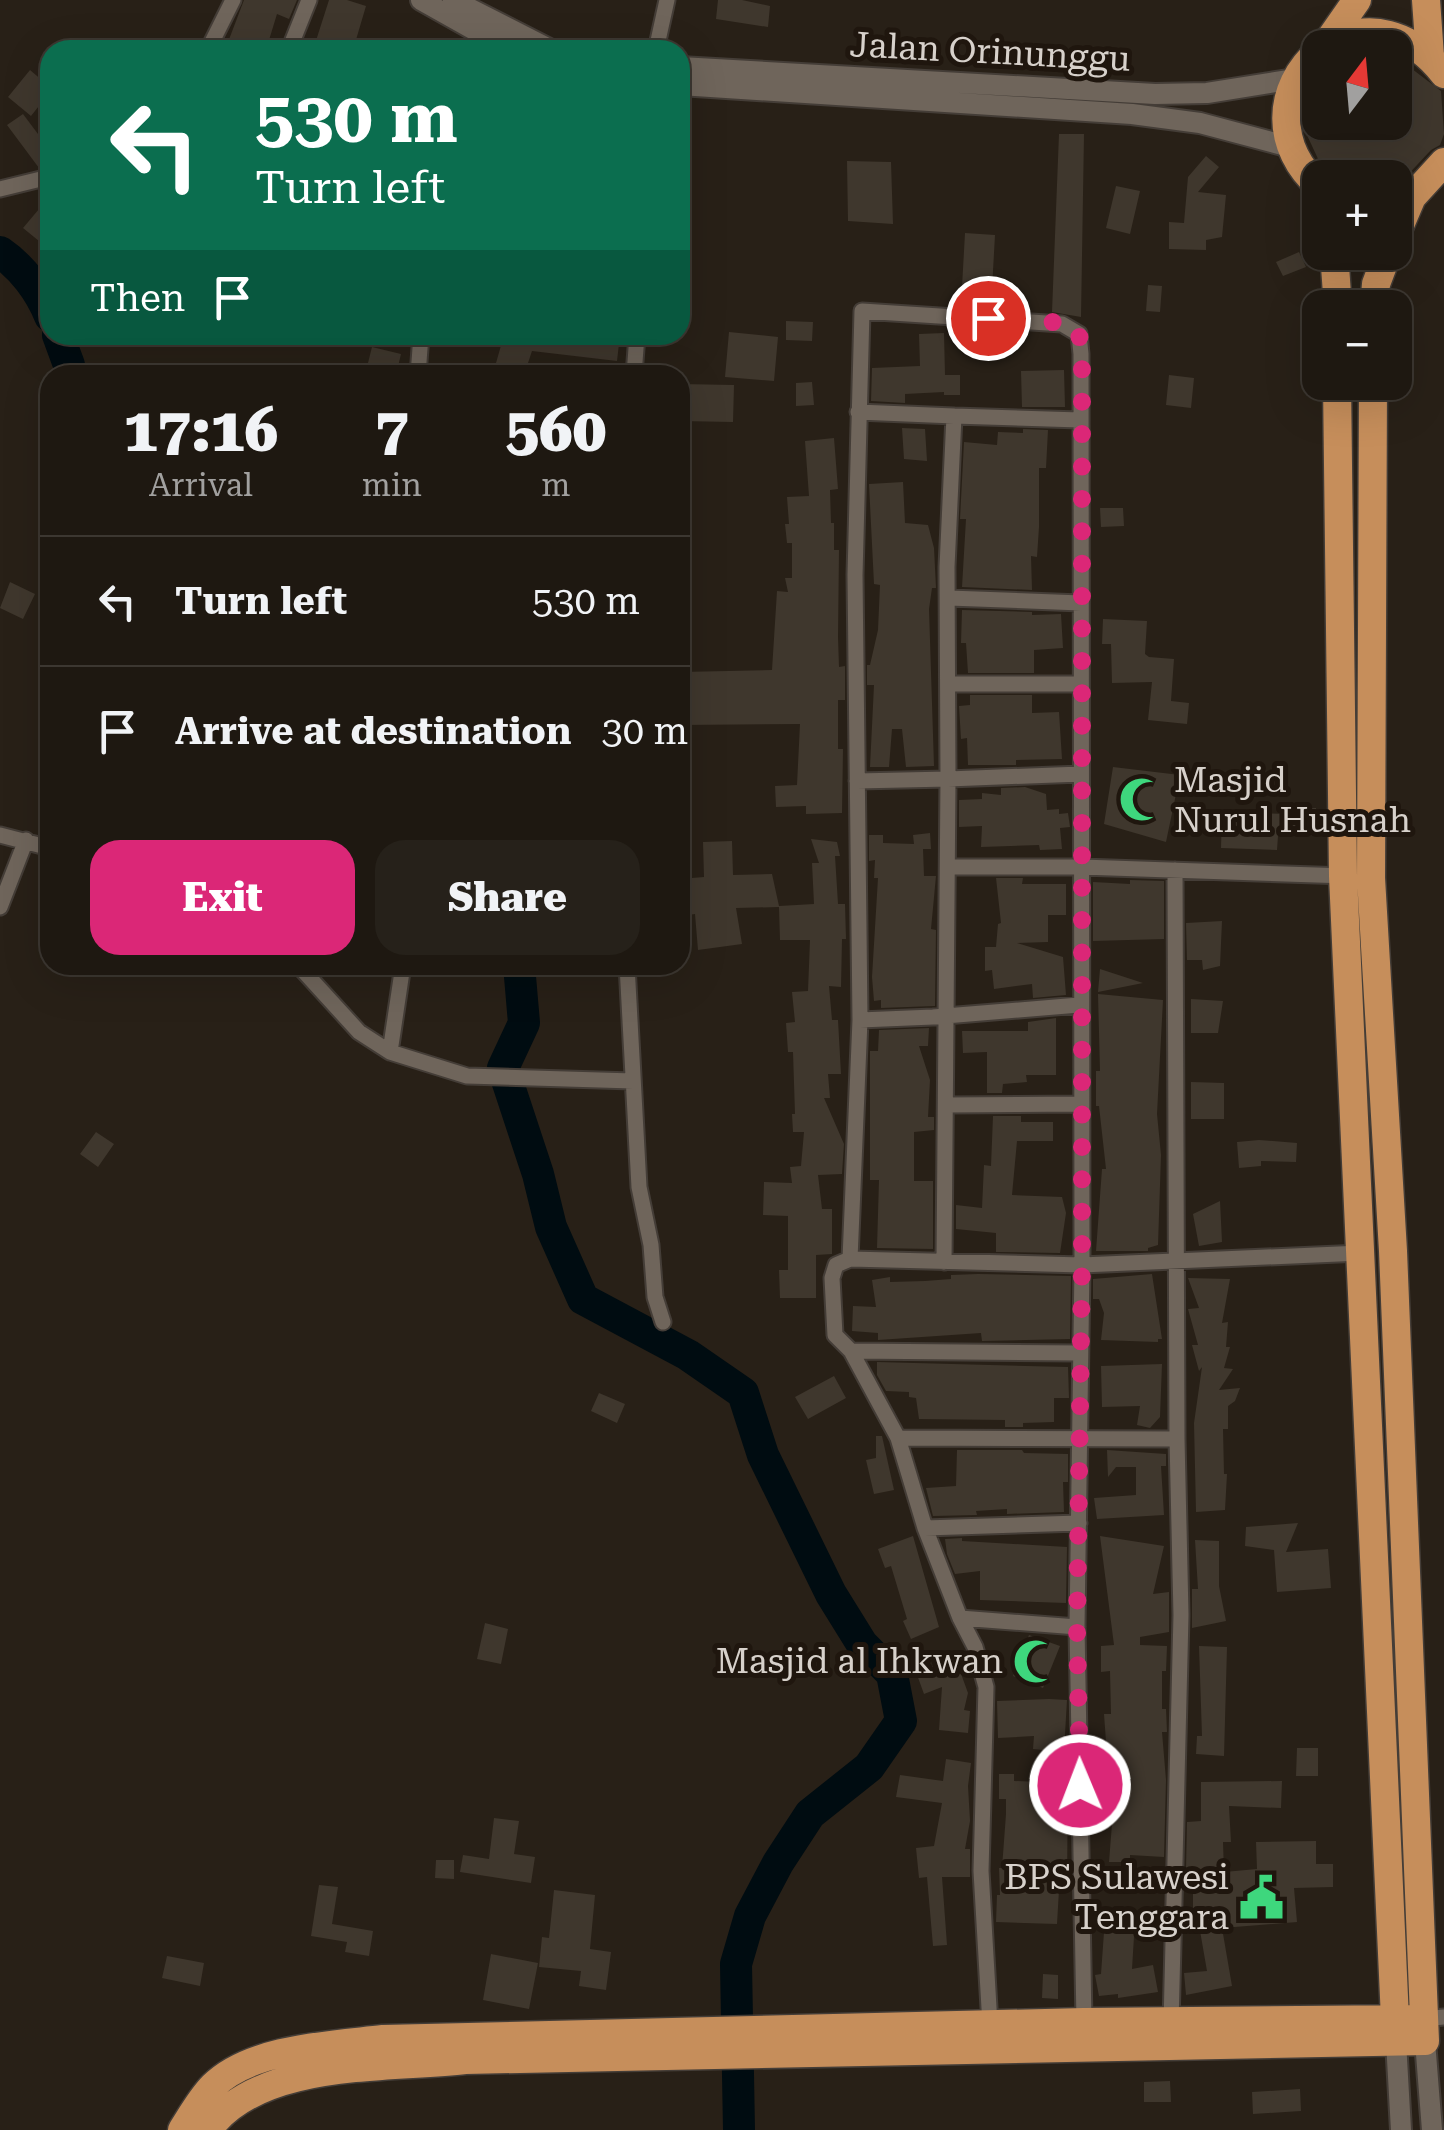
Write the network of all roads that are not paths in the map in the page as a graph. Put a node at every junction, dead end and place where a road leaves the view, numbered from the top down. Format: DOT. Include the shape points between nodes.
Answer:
graph roads {
  1 [pos="232,0"];
  2 [pos="309,0"];
  3 [pos="421,0"];
  4 [pos="453,0"];
  5 [pos="667,0"];
  6 [pos="1356,0"];
  7 [pos="1426,0"];
  8 [pos="1335,30"];
  9 [pos="213,40"];
  10 [pos="293,40"];
  11 [pos="487,40"];
  12 [pos="529,40"];
  13 [pos="658,40"];
  14 [pos="1412,48"];
  15 [pos="1437,65"];
  16 [pos="1302,67"];
  17 [pos="690,69"];
  18 [pos="1295,79"];
  19 [pos="690,86"];
  20 [pos="1290,146"];
  21 [pos="1444,162"];
  22 [pos="1302,168"];
  23 [pos="40,179"];
  24 [pos="0,189"];
  25 [pos="1412,191"];
  26 [pos="1339,400"];
  27 [pos="1372,400"];
  28 [pos="858,412"];
  29 [pos="954,416"];
  30 [pos="1080,420"];
  31 [pos="948,598"];
  32 [pos="1081,604"];
  33 [pos="948,684"];
  34 [pos="1081,684"];
  35 [pos="1081,774"];
  36 [pos="948,778"];
  37 [pos="857,781"];
  38 [pos="0,835"];
  39 [pos="26,840"];
  40 [pos="40,845"];
  41 [pos="1082,866"];
  42 [pos="948,868"];
  43 [pos="1174,870"];
  44 [pos="1357,877"];
  45 [pos="0,907"];
  46 [pos="307,975"];
  47 [pos="402,975"];
  48 [pos="628,975"];
  49 [pos="1079,1004"];
  50 [pos="948,1016"];
  51 [pos="860,1020"];
  52 [pos="390,1052"];
  53 [pos="633,1080"];
  54 [pos="1080,1104"];
  55 [pos="946,1105"];
  56 [pos="1362,1253"];
  57 [pos="850,1260"];
  58 [pos="1176,1261"];
  59 [pos="944,1262"];
  60 [pos="1082,1264"];
  61 [pos="663,1322"];
  62 [pos="850,1351"];
  63 [pos="1080,1353"];
  64 [pos="898,1438"];
  65 [pos="1080,1438"];
  66 [pos="1177,1439"];
  67 [pos="1079,1523"];
  68 [pos="925,1528"];
  69 [pos="960,1618"];
  70 [pos="1077,1627"];
  71 [pos="1084,2022"];
  72 [pos="990,2025"];
  73 [pos="1421,2030"];
  74 [pos="1172,2035"];
  75 [pos="771,2043"];
  76 [pos="466,2048"];
  77 [pos="182,2130"];
  78 [pos="208,2130"];
  79 [pos="1401,2130"];
  80 [pos="1432,2130"];
  1 -- 9 [label="street"];
  2 -- 10 [label="street"];
  3 -- 11 [label="street"];
  4 -- 12 [label="street"];
  5 -- 13 [label="street"];
  6 -- 8 [label="highway"];
  7 -- 15 [label="highway"];
  14 -- 15 [label="highway"];
  16 -- 18 [label="highway"];
  17 -- 18 [label="street, Jalan Orinunggu" via="1155,94"];
  18 -- 20 [label="highway" via="1285,113"];
  19 -- 20 [label="street, Jalan Orinunggu" via="1132,114"];
  20 -- 22 [label="highway"];
  21 -- 25 [label="highway"];
  23 -- 24 [label="street"];
  26 -- 44 [label="highway"];
  27 -- 44 [label="highway"];
  28 -- 29 [label="street"];
  28 -- 30 [label="street" via="862,312 1071,327 1082,354"];
  28 -- 37 [label="street"];
  29 -- 30 [label="street"];
  29 -- 31 [label="street"];
  30 -- 32 [label="street"];
  31 -- 32 [label="street"];
  31 -- 33 [label="street"];
  32 -- 34 [label="street"];
  33 -- 34 [label="street"];
  33 -- 36 [label="street"];
  34 -- 35 [label="street"];
  35 -- 36 [label="street"];
  35 -- 41 [label="street"];
  36 -- 37 [label="street"];
  36 -- 42 [label="street"];
  37 -- 51 [label="street"];
  38 -- 39 [label="street"];
  39 -- 40 [label="street"];
  39 -- 45 [label="street"];
  41 -- 42 [label="street"];
  41 -- 43 [label="street"];
  41 -- 49 [label="street"];
  42 -- 50 [label="street"];
  43 -- 44 [label="street"];
  43 -- 58 [label="street"];
  44 -- 56 [label="highway"];
  44 -- 73 [label="highway" via="1393,1252"];
  46 -- 52 [label="street" via="359,1032"];
  47 -- 52 [label="street"];
  48 -- 53 [label="street"];
  49 -- 50 [label="street"];
  49 -- 54 [label="street"];
  50 -- 51 [label="street"];
  50 -- 55 [label="street"];
  51 -- 57 [label="street"];
  52 -- 53 [label="street" via="467,1076"];
  53 -- 61 [label="street" via="638,1187"];
  54 -- 55 [label="street"];
  54 -- 60 [label="street"];
  55 -- 59 [label="street"];
  56 -- 58 [label="street"];
  56 -- 73 [label="highway"];
  57 -- 59 [label="street"];
  57 -- 62 [label="street" via="836,1265 832,1278 834,1335"];
  58 -- 60 [label="street"];
  58 -- 66 [label="street"];
  59 -- 60 [label="street"];
  60 -- 63 [label="street"];
  62 -- 63 [label="street"];
  62 -- 64 [label="street"];
  63 -- 65 [label="street"];
  64 -- 65 [label="street"];
  64 -- 68 [label="street"];
  65 -- 66 [label="street"];
  65 -- 67 [label="street"];
  66 -- 74 [label="street" via="1181,1616"];
  67 -- 68 [label="street"];
  67 -- 70 [label="street"];
  68 -- 69 [label="street"];
  69 -- 70 [label="street"];
  69 -- 72 [label="street" via="986,1687 982,1871"];
  70 -- 71 [label="street"];
  71 -- 72 [label="highway"];
  71 -- 74 [label="highway"];
  72 -- 75 [label="highway"];
  73 -- 74 [label="highway"];
  73 -- 79 [label="street"];
  73 -- 80 [label="street"];
  74 -- 75 [label="highway"];
  75 -- 76 [label="highway"];
  76 -- 77 [label="highway" via="383,2039 299,2049 238,2068 214,2085"];
  76 -- 78 [label="highway" via="306,2076 246,2095"];
}
